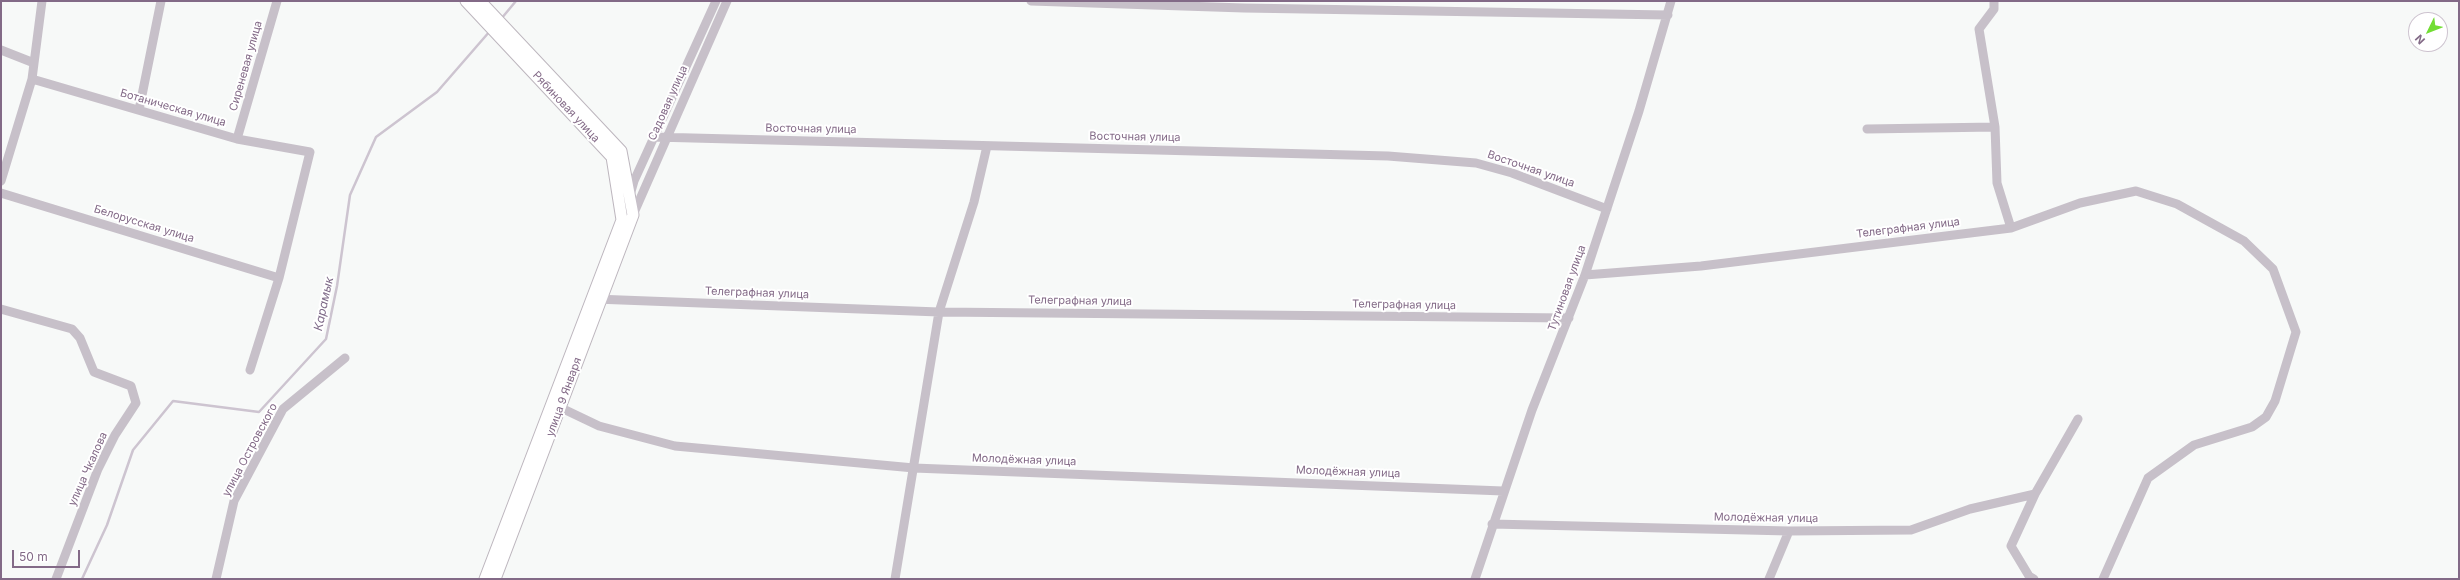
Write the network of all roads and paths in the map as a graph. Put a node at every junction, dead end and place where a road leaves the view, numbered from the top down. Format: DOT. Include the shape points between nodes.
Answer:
graph roads {
  1 [pos="42,1"];
  2 [pos="161,1"];
  3 [pos="277,1"];
  4 [pos="466,1"];
  5 [pos="716,1"];
  6 [pos="727,1"];
  7 [pos="1031,1"];
  8 [pos="1671,1"];
  9 [pos="1994,1"];
  10 [pos="1244,5"];
  11 [pos="480,6"];
  12 [pos="1668,15"];
  13 [pos="516,45"];
  14 [pos="1,50"];
  15 [pos="34,63"];
  16 [pos="32,79"];
  17 [pos="139,110"];
  18 [pos="1994,127"];
  19 [pos="1867,130"];
  20 [pos="654,137"];
  21 [pos="666,137"];
  22 [pos="237,139"];
  23 [pos="987,146"];
  24 [pos="2,175"];
  25 [pos="1,193"];
  26 [pos="630,195"];
  27 [pos="1607,209"];
  28 [pos="633,215"];
  29 [pos="622,220"];
  30 [pos="2011,228"];
  31 [pos="1585,275"];
  32 [pos="279,278"];
  33 [pos="596,300"];
  34 [pos="1,310"];
  35 [pos="939,312"];
  36 [pos="1569,318"];
  37 [pos="345,358"];
  38 [pos="250,370"];
  39 [pos="556,406"];
  40 [pos="2078,419"];
  41 [pos="914,468"];
  42 [pos="1503,491"];
  43 [pos="2035,494"];
  44 [pos="1492,524"];
  45 [pos="1789,532"];
  46 [pos="56,579"];
  47 [pos="216,579"];
  48 [pos="485,579"];
  49 [pos="495,579"];
  50 [pos="896,579"];
  51 [pos="1475,579"];
  52 [pos="1769,579"];
  53 [pos="2034,579"];
  54 [pos="2103,579"];
  1 -- 15 [label="street"];
  2 -- 17 [label="street"];
  3 -- 22 [label="street, Сиреневая улица"];
  4 -- 11 [label="main road, Рябиновая улица"];
  5 -- 20 [label="street, Садовая улица"];
  6 -- 21 [label="street, Садовая улица"];
  7 -- 10 [label="street"];
  8 -- 12 [label="street, Тутиновая улица"];
  9 -- 18 [label="street" via="1994,9 1980,29"];
  10 -- 12 [label="street"];
  11 -- 13 [label="main road, Рябиновая улица"];
  12 -- 27 [label="street, Тутиновая улица"];
  13 -- 26 [label="main road" via="621,152"];
  13 -- 29 [label="main road, Рябиновая улица" via="612,157"];
  14 -- 15 [label="street"];
  15 -- 16 [label="street"];
  16 -- 17 [label="street, Ботаническая улица"];
  16 -- 24 [label="street"];
  17 -- 22 [label="street, Ботаническая улица"];
  18 -- 19 [label="street"];
  18 -- 30 [label="street" via="1997,183"];
  20 -- 21 [label="street, Восточная улица"];
  20 -- 26 [label="street, Садовая улица"];
  21 -- 23 [label="street, Восточная улица"];
  21 -- 28 [label="street, Садовая улица"];
  22 -- 32 [label="street, Ботаническая улица" via="310,152"];
  23 -- 27 [label="street, Восточная улица" via="1388,156 1476,163 1512,173"];
  23 -- 35 [label="street" via="974,202"];
  25 -- 32 [label="street, Белорусская улица"];
  26 -- 28 [label="main road"];
  26 -- 29 [label="street, Садовая улица"];
  27 -- 31 [label="street, Тутиновая улица"];
  28 -- 33 [label="main road, улица 9 Января"];
  29 -- 33 [label="main road, улица 9 Января"];
  30 -- 31 [label="street, Телеграфная улица" via="1701,266"];
  30 -- 54 [label="street, Телеграфная улица" via="2080,203 2136,191 2177,204 2244,241 2273,269 2296,332 2275,401 2266,418 2252,427 2194,445 2148,478"];
  31 -- 36 [label="street, Тутиновая улица"];
  32 -- 38 [label="street"];
  33 -- 35 [label="street, Телеграфная улица"];
  33 -- 39 [label="main road, улица 9 Января"];
  34 -- 46 [label="street, улица Чкалова" via="72,329 80,338 94,372 131,386 136,403 115,435 98,469"];
  35 -- 36 [label="street, Телеграфная улица"];
  35 -- 41 [label="street"];
  36 -- 42 [label="street, Тутиновая улица"];
  37 -- 47 [label="street, улица Островского" via="283,409 234,501"];
  39 -- 41 [label="street, Молодёжная улица" via="599,426 676,446"];
  39 -- 48 [label="main road, улица 9 Января"];
  39 -- 49 [label="main road, улица 9 Января"];
  40 -- 43 [label="street"];
  41 -- 42 [label="street, Молодёжная улица"];
  41 -- 50 [label="street"];
  42 -- 44 [label="street, Тутиновая улица"];
  43 -- 45 [label="street, Молодёжная улица" via="1970,509 1911,530"];
  43 -- 53 [label="street" via="2011,546 2029,576"];
  44 -- 45 [label="street, Молодёжная улица"];
  44 -- 51 [label="street, Тутиновая улица"];
  45 -- 52 [label="street"];
}
